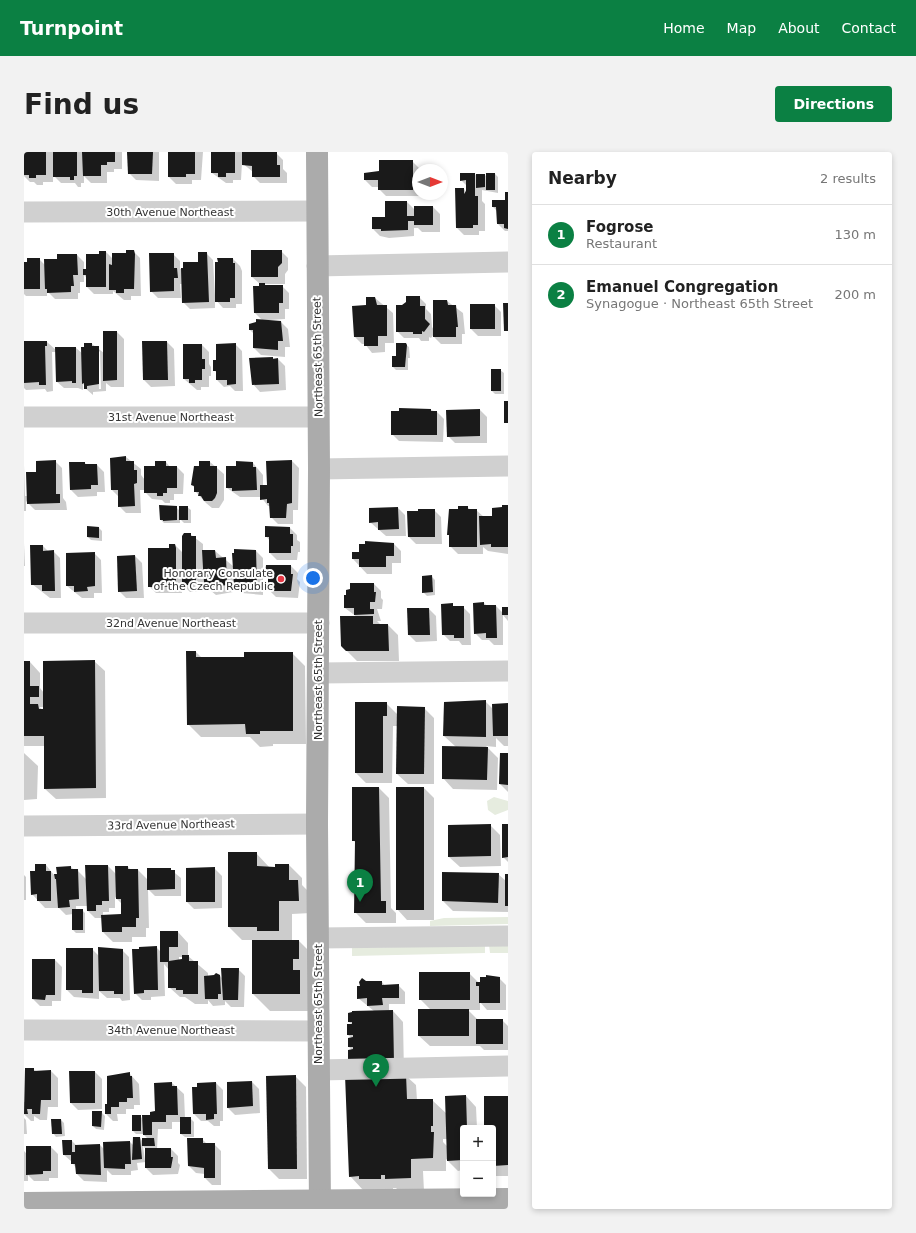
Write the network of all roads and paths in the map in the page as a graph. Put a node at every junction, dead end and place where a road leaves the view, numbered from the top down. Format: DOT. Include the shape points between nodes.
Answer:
graph roads {
  1 [pos="317,152"];
  2 [pos="317,211"];
  3 [pos="24,212"];
  4 [pos="508,262"];
  5 [pos="317,266"];
  6 [pos="24,417"];
  7 [pos="318,417"];
  8 [pos="508,466"];
  9 [pos="319,469"];
  10 [pos="318,622"];
  11 [pos="24,623"];
  12 [pos="508,671"];
  13 [pos="318,673"];
  14 [pos="317,824"];
  15 [pos="24,826"];
  16 [pos="508,936"];
  17 [pos="318,938"];
  18 [pos="24,1030"];
  19 [pos="318,1031"];
  20 [pos="508,1066"];
  21 [pos="319,1070"];
  22 [pos="502,1202"];
  23 [pos="24,1203"];
  24 [pos="320,1205"];
  1 -- 2 [label="main road, Northeast 65th Street"];
  2 -- 3 [label="street, 30th Avenue Northeast"];
  2 -- 5 [label="main road, Northeast 65th Street"];
  4 -- 5 [label="street"];
  5 -- 7 [label="main road, Northeast 65th Street"];
  6 -- 7 [label="street, 31st Avenue Northeast"];
  7 -- 9 [label="main road, Northeast 65th Street"];
  8 -- 9 [label="street"];
  9 -- 10 [label="main road, Northeast 65th Street"];
  10 -- 11 [label="street, 32nd Avenue Northeast"];
  10 -- 13 [label="main road, Northeast 65th Street"];
  12 -- 13 [label="street"];
  13 -- 14 [label="main road, Northeast 65th Street"];
  14 -- 15 [label="street, 33rd Avenue Northeast"];
  14 -- 17 [label="main road, Northeast 65th Street"];
  16 -- 17 [label="street"];
  17 -- 19 [label="main road, Northeast 65th Street"];
  18 -- 19 [label="street, 34th Avenue Northeast"];
  19 -- 21 [label="main road, Northeast 65th Street"];
  20 -- 21 [label="street"];
  21 -- 24 [label="main road, Northeast 65th Street"];
  22 -- 24 [label="main road"];
  23 -- 24 [label="main road"];
}
